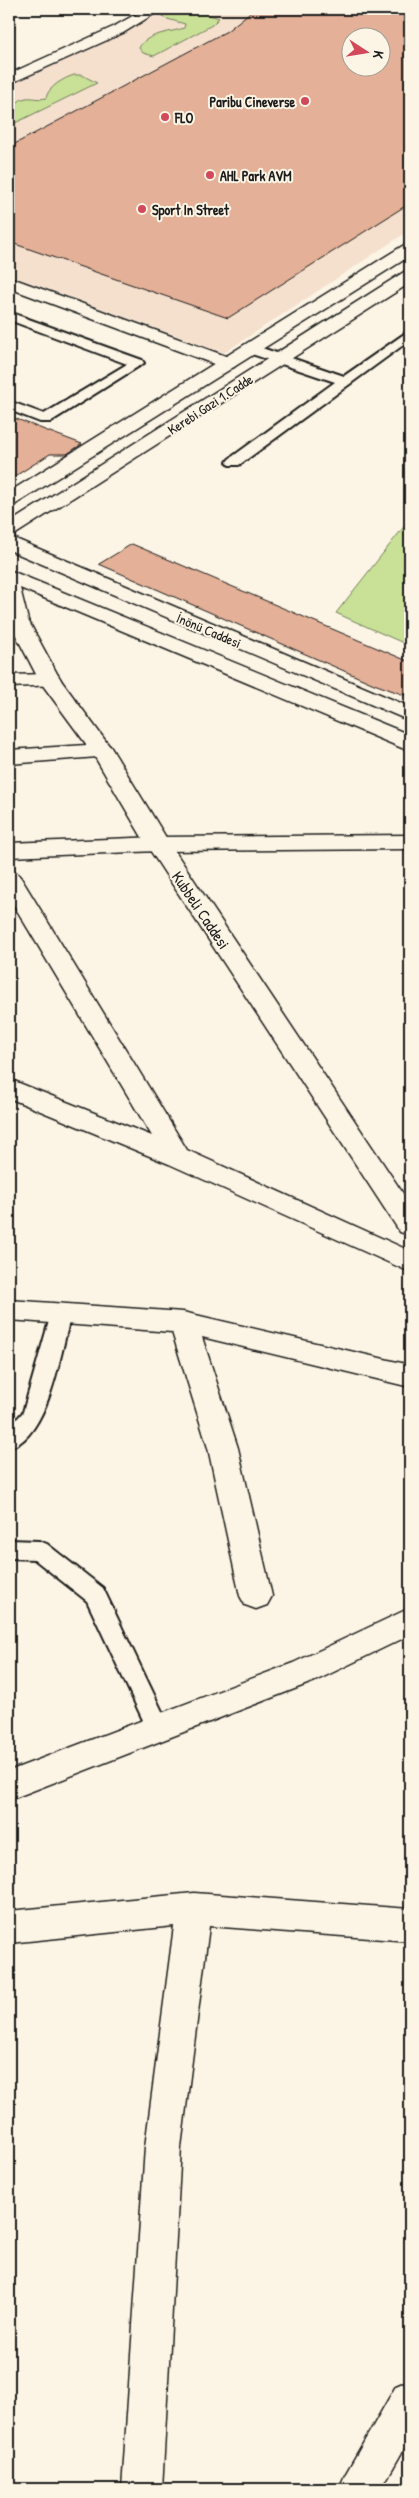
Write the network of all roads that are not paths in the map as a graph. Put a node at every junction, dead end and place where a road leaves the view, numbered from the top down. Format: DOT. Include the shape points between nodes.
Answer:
graph roads {
  1 [pos="134,9"];
  2 [pos="156,9"];
  3 [pos="9,65"];
  4 [pos="9,80"];
  5 [pos="410,249"];
  6 [pos="410,276"];
  7 [pos="9,282"];
  8 [pos="9,316"];
  9 [pos="410,334"];
  10 [pos="251,349"];
  11 [pos="280,359"];
  12 [pos="228,363"];
  13 [pos="256,374"];
  14 [pos="345,381"];
  15 [pos="9,405"];
  16 [pos="234,462"];
  17 [pos="9,500"];
  18 [pos="9,532"];
  19 [pos="9,543"];
  20 [pos="9,576"];
  21 [pos="9,586"];
  22 [pos="14,620"];
  23 [pos="50,680"];
  24 [pos="9,681"];
  25 [pos="410,715"];
  26 [pos="410,743"];
  27 [pos="102,752"];
  28 [pos="9,757"];
  29 [pos="410,842"];
  30 [pos="158,844"];
  31 [pos="9,850"];
  32 [pos="9,878"];
  33 [pos="9,1088"];
  34 [pos="178,1157"];
  35 [pos="410,1225"];
  36 [pos="410,1262"];
  37 [pos="9,1310"];
  38 [pos="61,1314"];
  39 [pos="183,1322"];
  40 [pos="410,1376"];
  41 [pos="9,1440"];
  42 [pos="9,1550"];
  43 [pos="256,1596"];
  44 [pos="410,1622"];
  45 [pos="158,1728"];
  46 [pos="9,1786"];
  47 [pos="194,1909"];
  48 [pos="410,1925"];
  49 [pos="9,1927"];
  50 [pos="410,2400"];
  51 [pos="142,2489"];
  52 [pos="360,2489"];
  1 -- 3 [label="street"];
  2 -- 4 [label="street"];
  5 -- 10 [label="street, Kerebi Gazi 1.Cadde"];
  6 -- 11 [label="street, Kerebi Gazi 1.Cadde"];
  7 -- 12 [label="street"];
  8 -- 15 [label="lane" via="137,363 45,419"];
  9 -- 14 [label="lane"];
  10 -- 11 [label="lane"];
  10 -- 12 [label="street, Kerebi Gazi 1.Cadde"];
  11 -- 13 [label="street, Kerebi Gazi 1.Cadde"];
  11 -- 14 [label="lane"];
  12 -- 13 [label="street"];
  12 -- 17 [label="street, Kerebi Gazi 1.Cadde"];
  13 -- 18 [label="street, Kerebi Gazi 1.Cadde"];
  14 -- 16 [label="lane"];
  19 -- 25 [label="street, İnönü Caddesi"];
  20 -- 26 [label="street, İnönü Caddesi"];
  21 -- 22 [label="street, Kubbeli Caddesi"];
  22 -- 23 [label="street, Kubbeli Caddesi"];
  23 -- 24 [label="street"];
  23 -- 27 [label="street, Kubbeli Caddesi"];
  27 -- 28 [label="street"];
  27 -- 30 [label="street, Kubbeli Caddesi"];
  29 -- 30 [label="street"];
  30 -- 31 [label="street"];
  30 -- 35 [label="street, Kubbeli Caddesi"];
  32 -- 34 [label="street"];
  33 -- 34 [label="street"];
  34 -- 36 [label="street"];
  37 -- 38 [label="street"];
  38 -- 39 [label="street"];
  38 -- 41 [label="lane" via="33,1414"];
  39 -- 40 [label="street"];
  39 -- 43 [label="street" via="223,1448"];
  42 -- 45 [label="lane" via="39,1550 95,1595"];
  44 -- 45 [label="street" via="304,1672"];
  45 -- 46 [label="street"];
  47 -- 48 [label="street" via="351,1918"];
  47 -- 49 [label="street"];
  47 -- 51 [label="street" via="164,2148"];
  50 -- 52 [label="street"];
}
